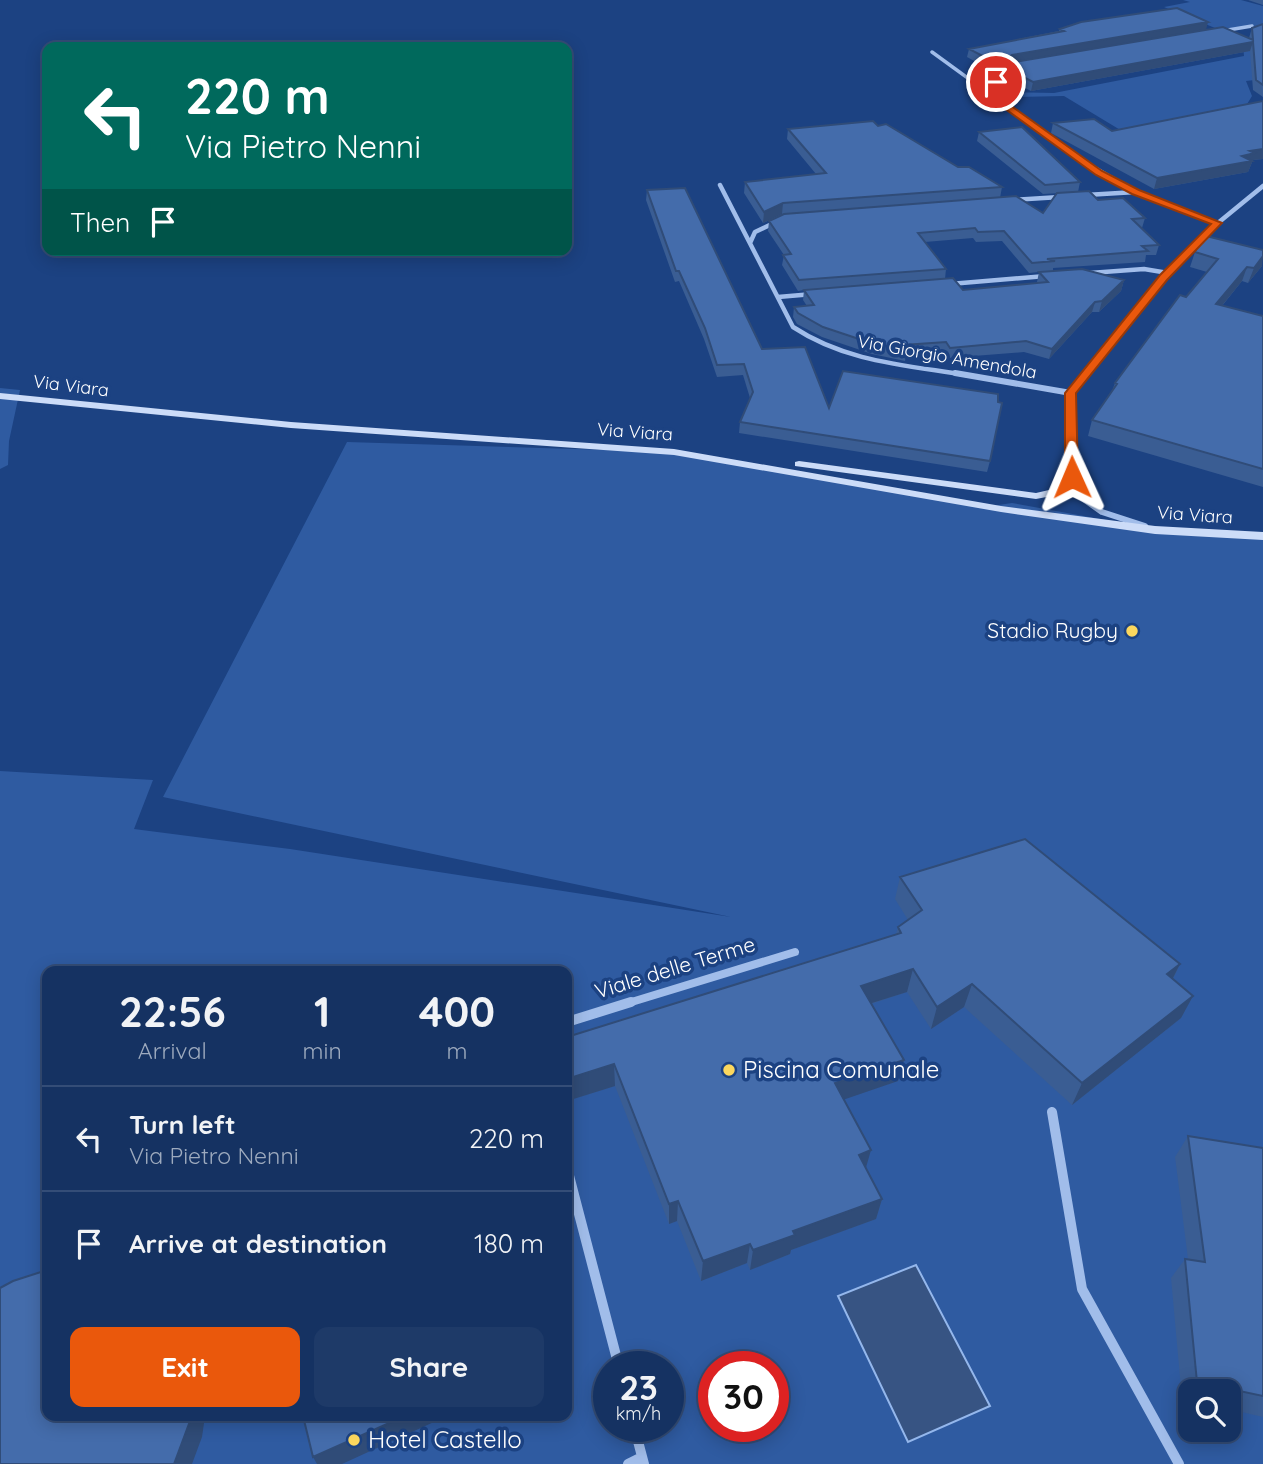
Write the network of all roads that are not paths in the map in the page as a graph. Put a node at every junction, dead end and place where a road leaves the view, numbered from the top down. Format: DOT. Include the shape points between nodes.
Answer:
graph roads {
  1 [pos="1252,26"];
  2 [pos="1217,32"];
  3 [pos="932,52"];
  4 [pos="1023,66"];
  5 [pos="1007,107"];
  6 [pos="720,185"];
  7 [pos="1263,187"];
  8 [pos="1136,192"];
  9 [pos="1080,196"];
  10 [pos="1066,197"];
  11 [pos="1011,201"];
  12 [pos="782,219"];
  13 [pos="1217,223"];
  14 [pos="750,243"];
  15 [pos="1168,273"];
  16 [pos="1080,274"];
  17 [pos="1054,276"];
  18 [pos="943,284"];
  19 [pos="820,294"];
  20 [pos="778,297"];
  21 [pos="1070,393"];
  22 [pos="0,396"];
  23 [pos="758,466"];
  24 [pos="1072,477"];
  25 [pos="1155,530"];
  26 [pos="1263,536"];
  27 [pos="795,952"];
  28 [pos="572,1019"];
  29 [pos="1052,1112"];
  30 [pos="572,1187"];
  31 [pos="615,1351"];
  32 [pos="638,1442"];
  33 [pos="643,1461"];
  34 [pos="628,1464"];
  35 [pos="1179,1464"];
  1 -- 2 [label="street"];
  3 -- 5 [label="street"];
  4 -- 5 [label="street" via="1011,68 996,82 996,93"];
  5 -- 8 [label="street" via="1099,173"];
  6 -- 14 [label="street, Via Giorgio Amendola"];
  7 -- 13 [label="street"];
  8 -- 9 [label="street"];
  8 -- 13 [label="street"];
  10 -- 11 [label="street"];
  12 -- 14 [label="street" via="755,232"];
  13 -- 15 [label="street"];
  14 -- 20 [label="street, Via Giorgio Amendola"];
  15 -- 16 [label="street" via="1144,269"];
  15 -- 21 [label="street"];
  17 -- 18 [label="street"];
  19 -- 20 [label="street"];
  20 -- 21 [label="street, Via Giorgio Amendola" via="793,327 811,341 844,354"];
  21 -- 24 [label="street"];
  22 -- 23 [label="main road, Via Viara" via="291,425 674,452"];
  23 -- 24 [label="main road" via="775,462 851,470 1036,496 1053,493"];
  23 -- 25 [label="main road, Via Viara" via="1001,509"];
  24 -- 25 [label="street" via="1078,495 1102,512"];
  25 -- 26 [label="main road, Via Viara"];
  27 -- 28 [label="street, Viale delle Terme"];
  29 -- 35 [label="street" via="1082,1289"];
  30 -- 31 [label="street"];
  32 -- 33 [label="street"];
  33 -- 34 [label="street"];
}
